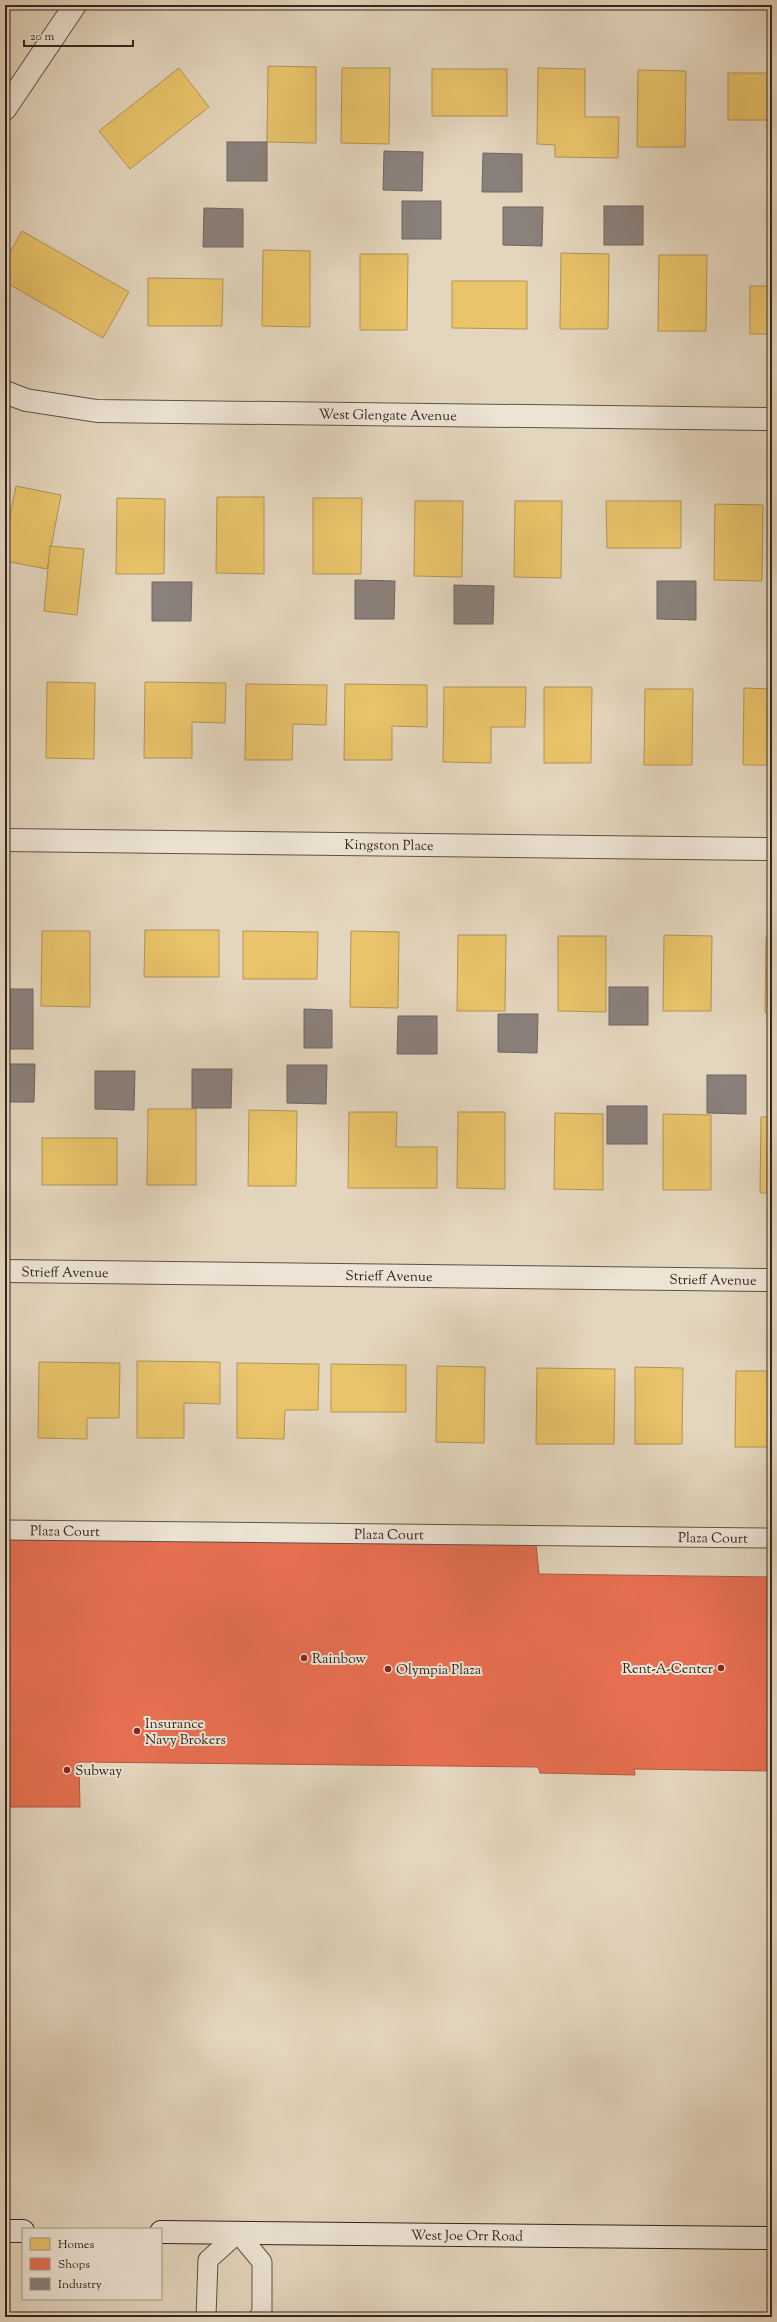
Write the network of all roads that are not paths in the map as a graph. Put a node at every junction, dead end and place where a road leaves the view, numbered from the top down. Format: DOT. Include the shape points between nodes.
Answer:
graph roads {
  1 [pos="75,5"];
  2 [pos="5,110"];
  3 [pos="5,392"];
  4 [pos="772,419"];
  5 [pos="5,840"];
  6 [pos="772,849"];
  7 [pos="5,1271"];
  8 [pos="772,1280"];
  9 [pos="5,1530"];
  10 [pos="772,1538"];
  11 [pos="5,2231"];
  12 [pos="22,2231"];
  13 [pos="162,2232"];
  14 [pos="238,2233"];
  15 [pos="772,2238"];
  16 [pos="206,2317"];
  17 [pos="259,2317"];
  1 -- 2 [label="street"];
  3 -- 4 [label="street, West Glengate Avenue" via="26,400 97,411"];
  5 -- 6 [label="street, Kingston Place"];
  7 -- 8 [label="street, Strieff Avenue"];
  9 -- 10 [label="lane, Plaza Court"];
  11 -- 12 [label="street"];
  13 -- 14 [label="street, West Joe Orr Road"];
  14 -- 15 [label="street, West Joe Orr Road"];
  14 -- 16 [label="lane" via="208,2260"];
  14 -- 17 [label="lane" via="262,2262 262,2312"];
}
